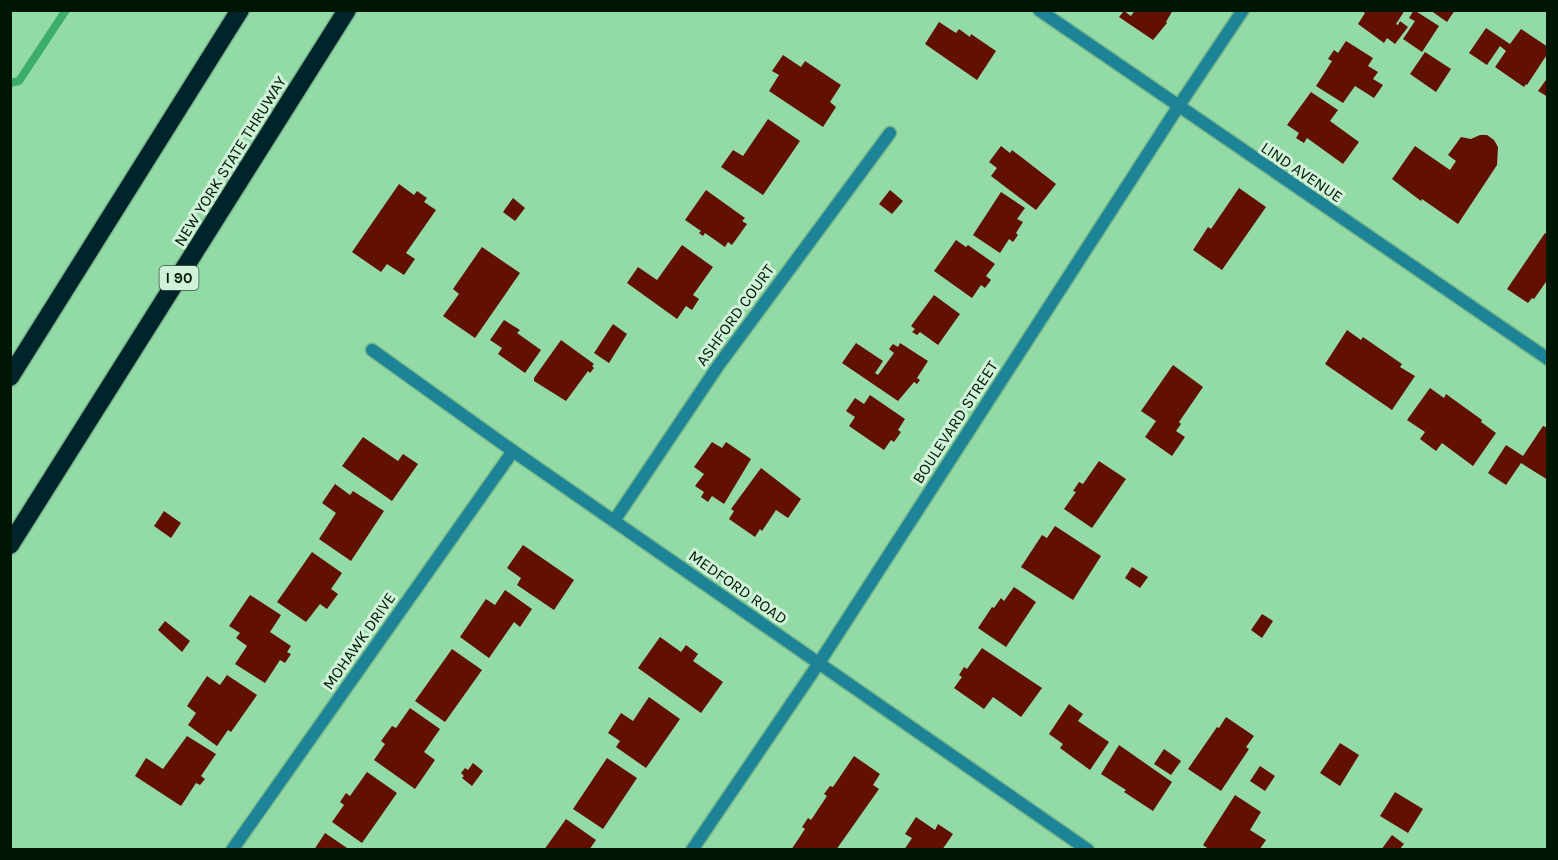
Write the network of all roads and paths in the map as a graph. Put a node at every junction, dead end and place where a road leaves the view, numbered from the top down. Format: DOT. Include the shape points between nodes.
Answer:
graph roads {
  1 [pos="240,10"];
  2 [pos="347,10"];
  3 [pos="1039,10"];
  4 [pos="1244,10"];
  5 [pos="1178,107"];
  6 [pos="890,133"];
  7 [pos="372,350"];
  8 [pos="1548,359"];
  9 [pos="10,377"];
  10 [pos="513,451"];
  11 [pos="614,521"];
  12 [pos="10,545"];
  13 [pos="819,663"];
  14 [pos="232,849"];
  15 [pos="692,849"];
  16 [pos="1088,849"];
  1 -- 9 [label="highway"];
  2 -- 12 [label="highway, NEW YORK STATE THRUWAY / I 90"];
  3 -- 5 [label="street, LIND AVENUE"];
  4 -- 5 [label="street, BOULEVARD STREET"];
  5 -- 8 [label="street, LIND AVENUE"];
  5 -- 13 [label="street, BOULEVARD STREET"];
  6 -- 11 [label="street, ASHFORD COURT" via="718,366"];
  7 -- 10 [label="street, MEDFORD ROAD"];
  10 -- 11 [label="street, MEDFORD ROAD"];
  10 -- 14 [label="street, MOHAWK DRIVE"];
  11 -- 13 [label="street, MEDFORD ROAD"];
  13 -- 15 [label="street, BOULEVARD STREET"];
  13 -- 16 [label="street, MEDFORD ROAD"];
}
